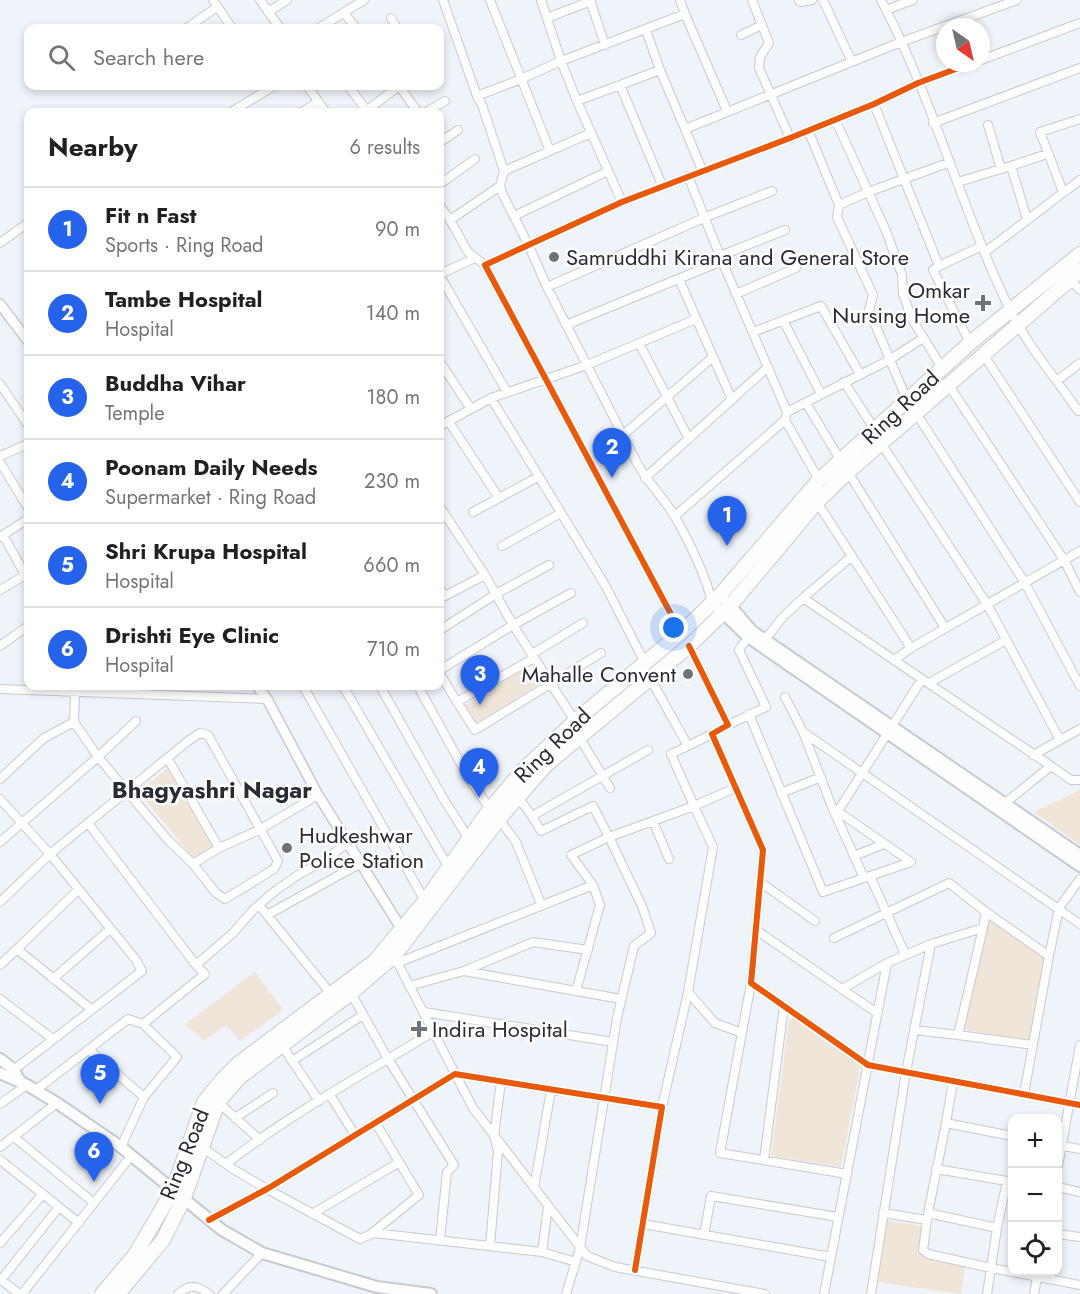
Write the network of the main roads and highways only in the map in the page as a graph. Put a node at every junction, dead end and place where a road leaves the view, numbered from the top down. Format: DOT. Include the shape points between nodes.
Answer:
graph roads {
  1 [pos="1080,254"];
  2 [pos="1075,275"];
  3 [pos="878,436"];
  4 [pos="844,467"];
  5 [pos="714,596"];
  6 [pos="727,609"];
  7 [pos="890,730"];
  8 [pos="495,814"];
  9 [pos="1080,855"];
  10 [pos="1080,866"];
  11 [pos="0,1059"];
  12 [pos="6,1073"];
  13 [pos="178,1194"];
  14 [pos="377,1291"];
  15 [pos="102,1294"];
  16 [pos="118,1294"];
  17 [pos="431,1294"];
  1 -- 3 [label="highway, Ring Road" via="942,368 907,400"];
  2 -- 3 [label="highway, Ring Road" via="916,413"];
  3 -- 4 [label="highway, Ring Road"];
  4 -- 5 [label="highway, Ring Road" via="819,480"];
  4 -- 6 [label="highway, Ring Road"];
  5 -- 6 [label="main road"];
  5 -- 8 [label="highway, Ring Road" via="681,633 525,768"];
  6 -- 7 [label="main road"];
  6 -- 7 [label="main road" via="748,637"];
  6 -- 8 [label="highway, Ring Road"];
  7 -- 9 [label="main road"];
  7 -- 10 [label="main road"];
  8 -- 13 [label="highway, Ring Road" via="395,959 240,1077 218,1102 202,1147"];
  8 -- 13 [label="highway, Ring Road" via="469,839 375,961 222,1080 204,1102"];
  11 -- 12 [label="main road"];
  12 -- 13 [label="main road" via="121,1147"];
  13 -- 14 [label="main road" via="222,1230 262,1253"];
  13 -- 15 [label="highway, Ring Road"];
  13 -- 16 [label="highway, Ring Road" via="163,1239"];
  14 -- 17 [label="main road"];
}
